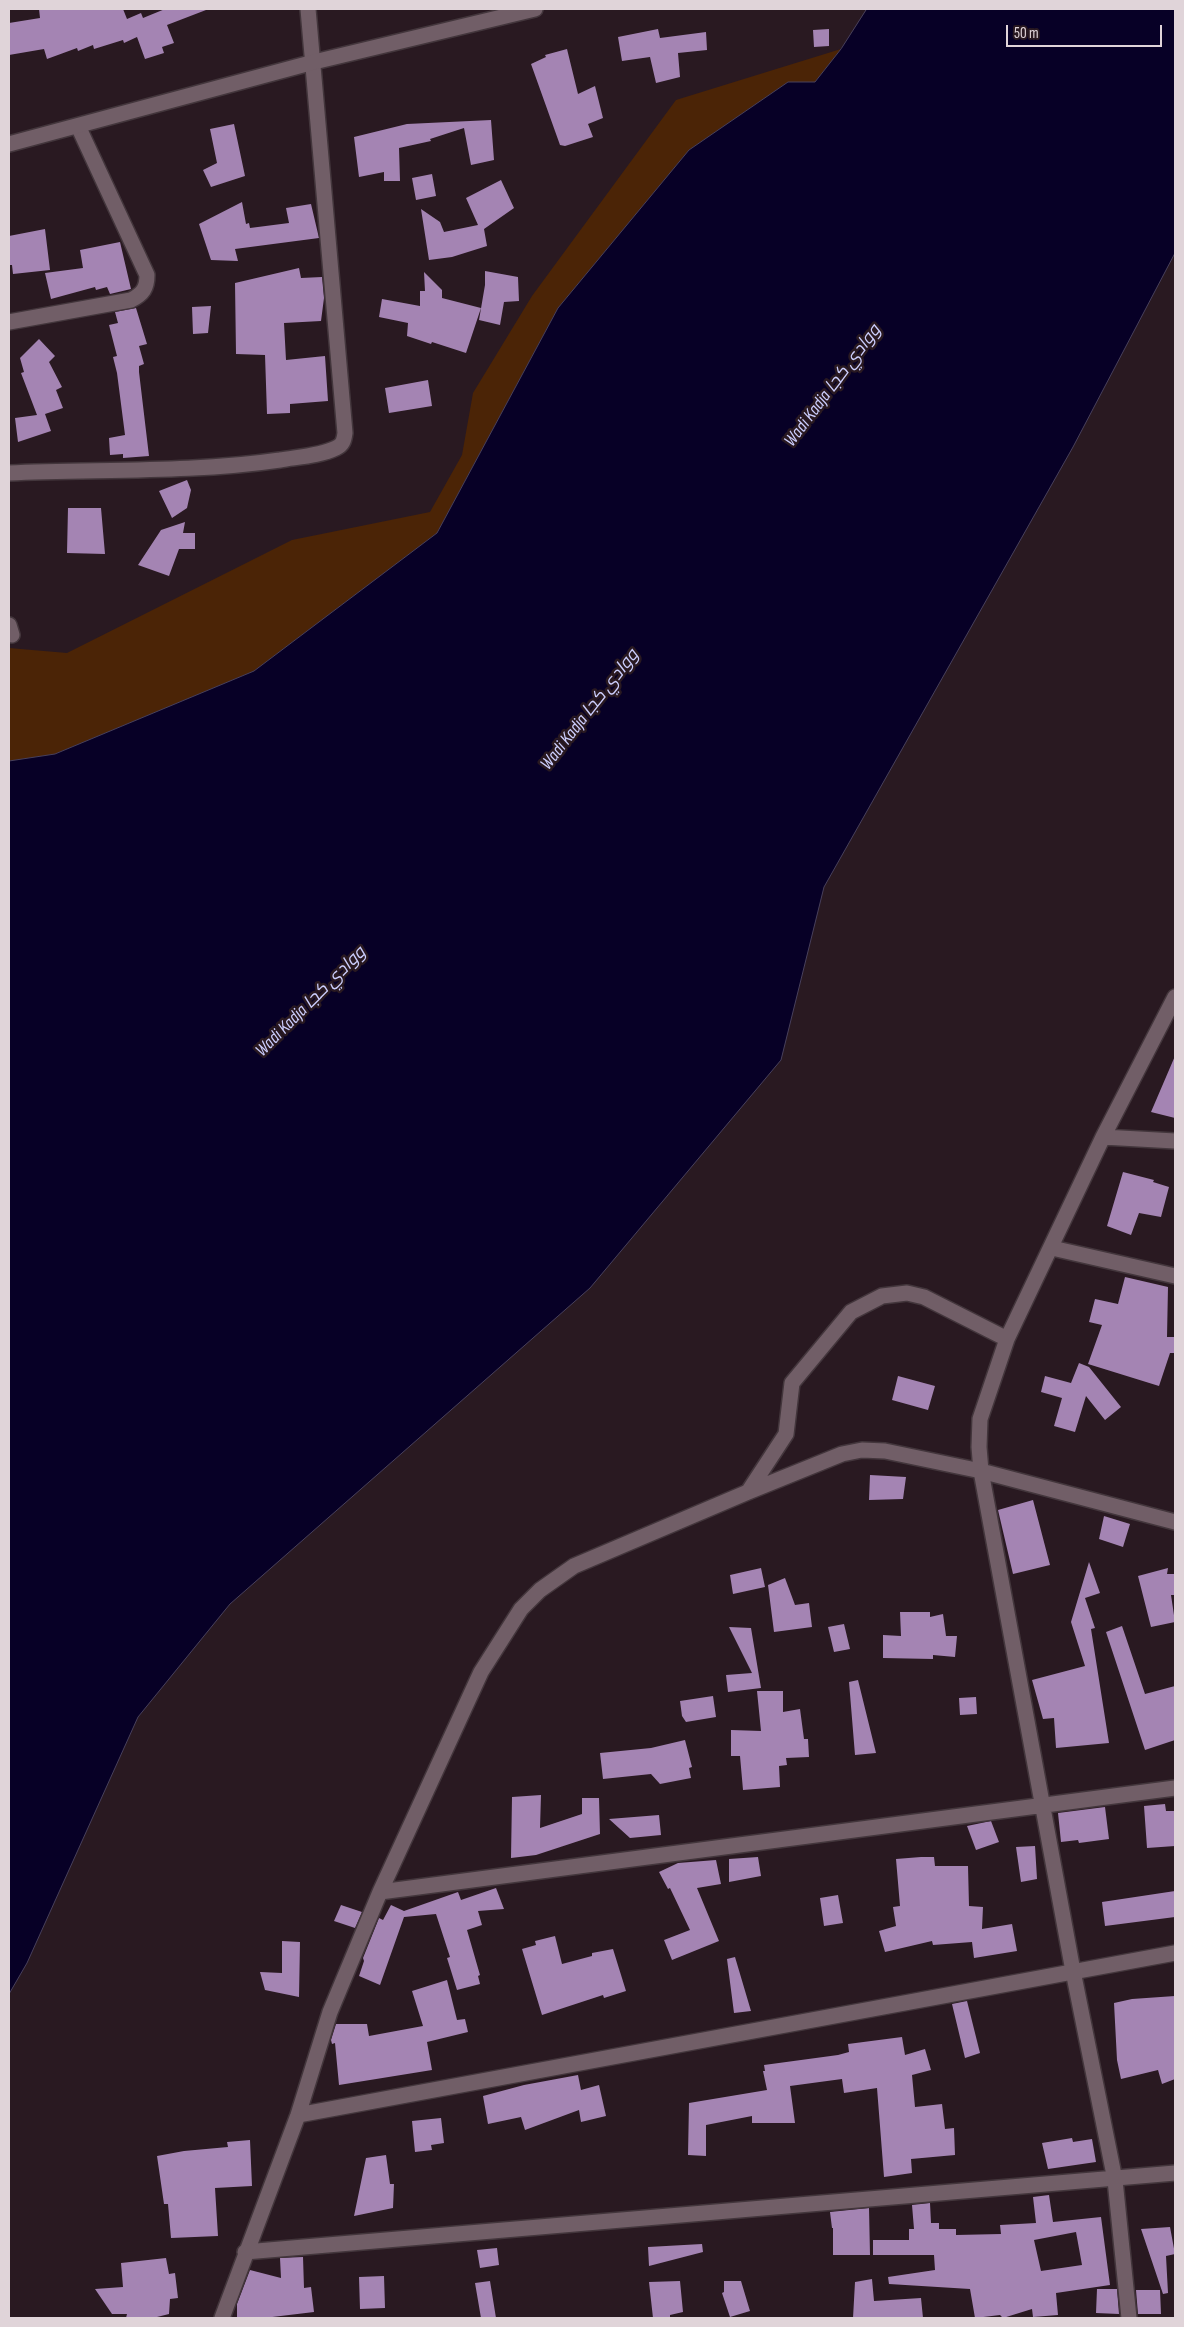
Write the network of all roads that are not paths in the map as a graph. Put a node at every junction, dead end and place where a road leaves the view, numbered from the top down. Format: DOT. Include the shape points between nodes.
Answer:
graph roads {
  1 [pos="308,9"];
  2 [pos="535,9"];
  3 [pos="314,62"];
  4 [pos="78,126"];
  5 [pos="9,144"];
  6 [pos="9,322"];
  7 [pos="9,473"];
  8 [pos="1175,997"];
  9 [pos="1104,1137"];
  10 [pos="1175,1141"];
  11 [pos="1052,1248"];
  12 [pos="1175,1276"];
  13 [pos="1007,1339"];
  14 [pos="981,1471"];
  15 [pos="748,1492"];
  16 [pos="1175,1522"];
  17 [pos="1175,1788"];
  18 [pos="1042,1804"];
  19 [pos="380,1892"];
  20 [pos="1175,1953"];
  21 [pos="1073,1971"];
  22 [pos="298,2115"];
  23 [pos="1175,2173"];
  24 [pos="1115,2180"];
  25 [pos="246,2252"];
  26 [pos="222,2318"];
  27 [pos="1129,2318"];
  1 -- 3 [label="street"];
  2 -- 3 [label="street"];
  3 -- 4 [label="street"];
  3 -- 7 [label="street" via="346,433 343,444 336,449 306,456 263,462"];
  4 -- 5 [label="street"];
  4 -- 6 [label="street" via="147,275 144,289 140,296 131,300"];
  8 -- 9 [label="street"];
  9 -- 10 [label="street"];
  9 -- 11 [label="street"];
  11 -- 12 [label="street"];
  11 -- 13 [label="street"];
  13 -- 14 [label="street" via="980,1419"];
  13 -- 15 [label="street" via="924,1297 907,1293 882,1296 850,1312 792,1383 786,1434"];
  14 -- 15 [label="street" via="862,1450 842,1454"];
  14 -- 16 [label="street"];
  14 -- 18 [label="street"];
  15 -- 19 [label="street" via="574,1566 540,1590 522,1609 480,1672"];
  17 -- 18 [label="street"];
  18 -- 19 [label="street"];
  18 -- 21 [label="street"];
  19 -- 22 [label="street" via="330,2012"];
  20 -- 21 [label="street"];
  21 -- 22 [label="street"];
  21 -- 24 [label="street"];
  22 -- 25 [label="street"];
  23 -- 24 [label="street"];
  24 -- 25 [label="street"];
  24 -- 27 [label="street"];
  25 -- 26 [label="street"];
}
